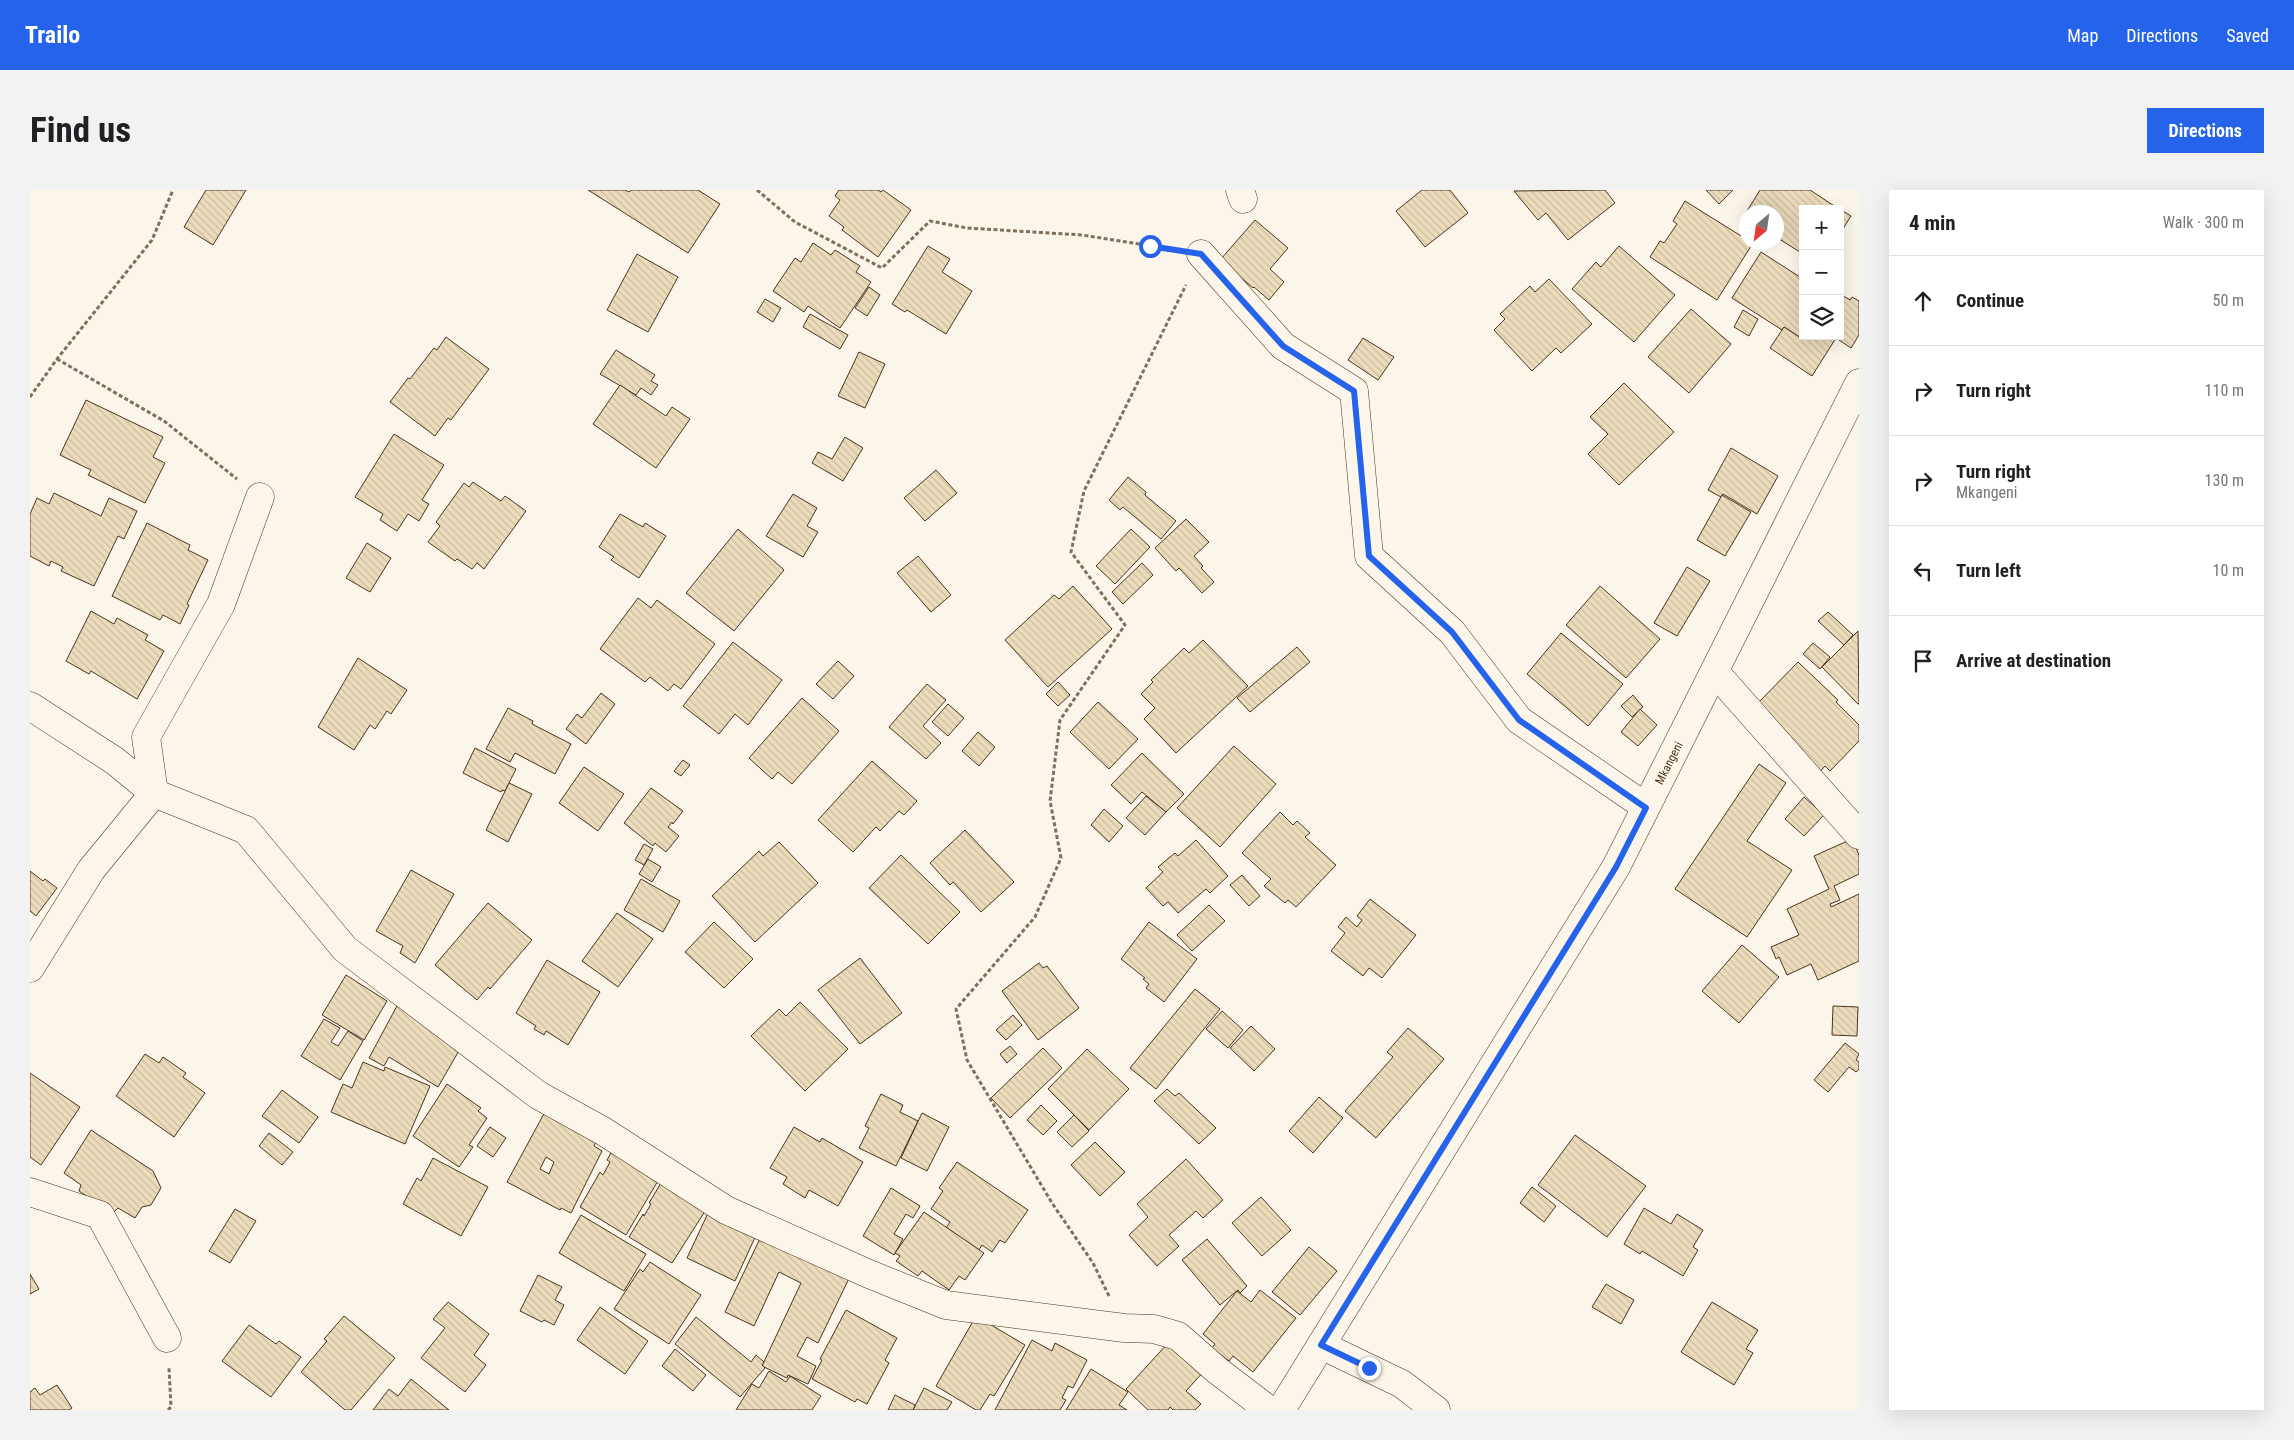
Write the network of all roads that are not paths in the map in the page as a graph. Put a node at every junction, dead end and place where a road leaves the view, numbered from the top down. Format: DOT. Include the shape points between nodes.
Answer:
graph roads {
  1 [pos="1201,254"];
  2 [pos="1859,383"];
  3 [pos="260,497"];
  4 [pos="1715,672"];
  5 [pos="30,706"];
  6 [pos="154,792"];
  7 [pos="1646,808"];
  8 [pos="1859,836"];
  9 [pos="30,968"];
  10 [pos="30,1192"];
  11 [pos="167,1338"];
  12 [pos="1321,1345"];
  13 [pos="1269,1410"];
  14 [pos="1281,1410"];
  15 [pos="1436,1410"];
  1 -- 7 [label="street" via="1283,346 1354,391 1369,556 1452,632 1519,720"];
  2 -- 4 [label="street, Mkangeni"];
  3 -- 6 [label="street" via="221,604 146,738"];
  4 -- 7 [label="street, Mkangeni"];
  4 -- 8 [label="street"];
  5 -- 6 [label="street" via="115,761"];
  6 -- 9 [label="street" via="91,870"];
  6 -- 13 [label="street" via="246,830 345,949 538,1095 603,1131 726,1210 946,1305 1154,1329 1178,1336"];
  7 -- 12 [label="street, Mkangeni" via="1616,867"];
  10 -- 11 [label="street" via="100,1215"];
  12 -- 14 [label="street, Mkangeni"];
  12 -- 15 [label="street" via="1402,1384"];
}
